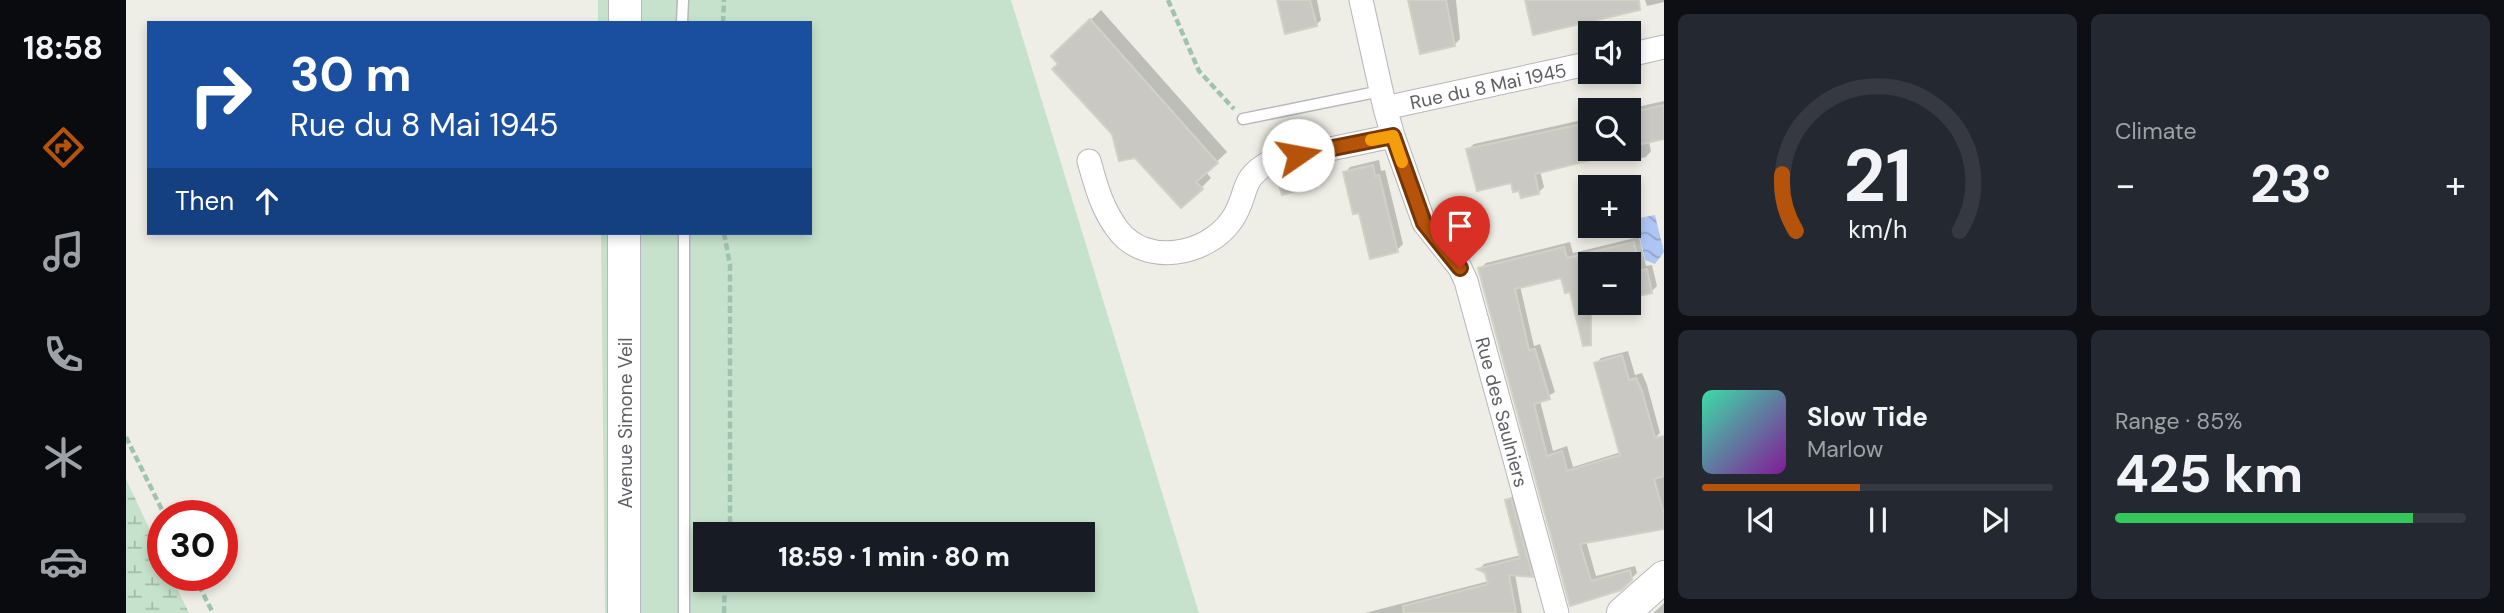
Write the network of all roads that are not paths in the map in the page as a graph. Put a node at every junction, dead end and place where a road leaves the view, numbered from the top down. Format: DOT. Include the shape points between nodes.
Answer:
graph roads {
  1 [pos="625,0"];
  2 [pos="683,0"];
  3 [pos="1361,0"];
  4 [pos="625,21"];
  5 [pos="682,21"];
  6 [pos="1664,47"];
  7 [pos="1641,52"];
  8 [pos="1578,65"];
  9 [pos="1383,99"];
  10 [pos="1243,119"];
  11 [pos="1393,136"];
  12 [pos="1089,161"];
  13 [pos="1424,223"];
  14 [pos="624,235"];
  15 [pos="684,235"];
  16 [pos="1664,577"];
  17 [pos="624,613"];
  18 [pos="684,613"];
  19 [pos="1557,613"];
  20 [pos="1623,613"];
  1 -- 4 [label="main road"];
  2 -- 5 [label="lane"];
  3 -- 9 [label="street, Rue du 8 Mai 1945"];
  6 -- 7 [label="street"];
  8 -- 9 [label="street, Rue du 8 Mai 1945"];
  9 -- 10 [label="lane"];
  9 -- 11 [label="street, Rue du 8 Mai 1945"];
  11 -- 12 [label="street" via="1272,161 1255,170 1233,220 1215,238 1194,250 1167,253 1146,250 1120,233 1102,206"];
  11 -- 13 [label="street, Rue du 8 Mai 1945"];
  13 -- 19 [label="street, Rue des Saulniers" via="1466,281"];
  14 -- 17 [label="main road, Avenue Simone Veil"];
  15 -- 18 [label="lane"];
  16 -- 20 [label="main road"];
}
